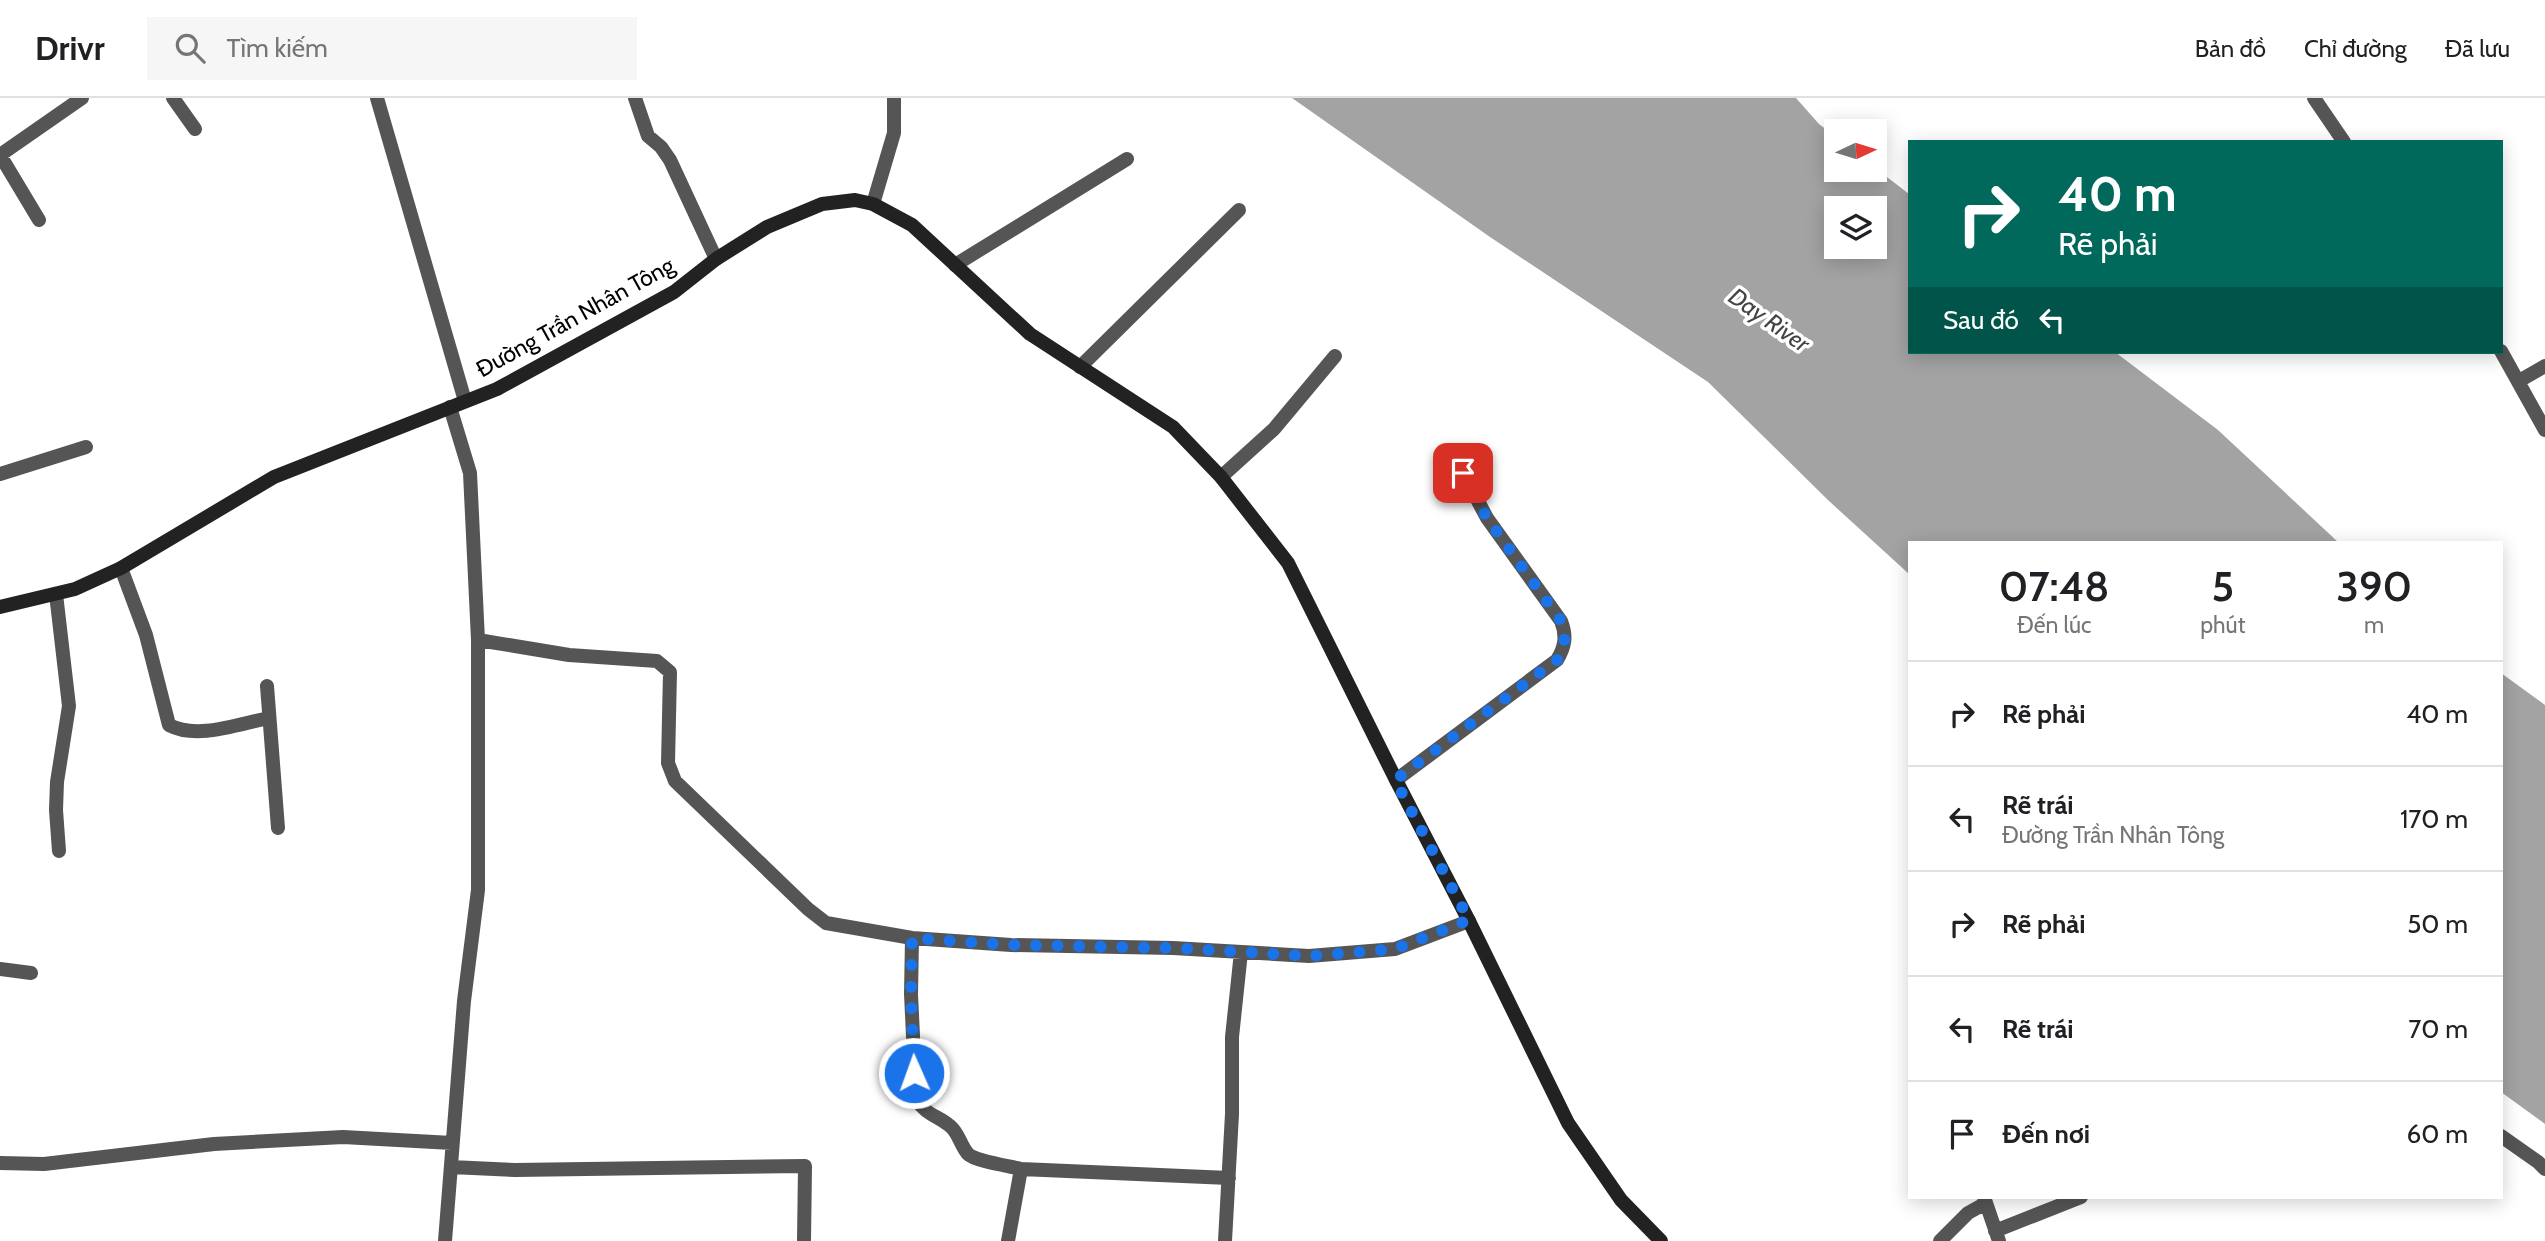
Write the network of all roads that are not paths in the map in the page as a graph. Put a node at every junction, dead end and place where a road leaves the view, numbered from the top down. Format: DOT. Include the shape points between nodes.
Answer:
graph roads {
  1 [pos="82,98"];
  2 [pos="173,98"];
  3 [pos="377,98"];
  4 [pos="635,98"];
  5 [pos="894,98"];
  6 [pos="2314,98"];
  7 [pos="195,129"];
  8 [pos="2343,140"];
  9 [pos="0,155"];
  10 [pos="1127,159"];
  11 [pos="873,204"];
  12 [pos="1239,210"];
  13 [pos="39,220"];
  14 [pos="716,259"];
  15 [pos="955,264"];
  16 [pos="2503,354"];
  17 [pos="1335,356"];
  18 [pos="2545,366"];
  19 [pos="1080,367"];
  20 [pos="2519,381"];
  21 [pos="465,401"];
  22 [pos="450,407"];
  23 [pos="2545,430"];
  24 [pos="86,447"];
  25 [pos="1463,473"];
  26 [pos="0,474"];
  27 [pos="1221,477"];
  28 [pos="121,568"];
  29 [pos="56,594"];
  30 [pos="0,607"];
  31 [pos="478,640"];
  32 [pos="267,686"];
  33 [pos="268,718"];
  34 [pos="1395,780"];
  35 [pos="278,828"];
  36 [pos="59,851"];
  37 [pos="1469,920"];
  38 [pos="912,938"];
  39 [pos="1241,952"];
  40 [pos="0,969"];
  41 [pos="31,972"];
  42 [pos="2503,1137"];
  43 [pos="452,1143"];
  44 [pos="0,1163"];
  45 [pos="451,1167"];
  46 [pos="1021,1169"];
  47 [pos="2545,1170"];
  48 [pos="1229,1178"];
  49 [pos="2077,1199"];
  50 [pos="1985,1200"];
  51 [pos="1997,1236"];
  52 [pos="445,1241"];
  53 [pos="804,1241"];
  54 [pos="1008,1241"];
  55 [pos="1225,1241"];
  56 [pos="1661,1241"];
  57 [pos="1940,1241"];
  1 -- 9 [label="street"];
  2 -- 7 [label="street"];
  3 -- 21 [label="street"];
  4 -- 14 [label="street" via="648,136 670,160"];
  5 -- 11 [label="street" via="894,133"];
  6 -- 8 [label="street"];
  9 -- 13 [label="street"];
  10 -- 15 [label="street"];
  11 -- 14 [label="street, Đường Trần Nhân Tông" via="855,200 822,204 767,227"];
  11 -- 15 [label="street, Đường Trần Nhân Tông" via="912,225"];
  12 -- 19 [label="street"];
  14 -- 21 [label="street, Đường Trần Nhân Tông" via="674,292 497,389"];
  15 -- 19 [label="street, Đường Trần Nhân Tông" via="1030,334"];
  16 -- 20 [label="street"];
  17 -- 27 [label="street" via="1274,429"];
  18 -- 20 [label="street"];
  19 -- 27 [label="street, Đường Trần Nhân Tông" via="1173,427"];
  20 -- 23 [label="street"];
  21 -- 22 [label="street, Đường Trần Nhân Tông"];
  22 -- 28 [label="street, Đường Trần Nhân Tông" via="274,477"];
  22 -- 31 [label="street" via="470,473"];
  24 -- 26 [label="street"];
  25 -- 34 [label="street" via="1487,518 1561,621 1565,641 1557,660"];
  27 -- 34 [label="street, Đường Trần Nhân Tông" via="1288,563"];
  28 -- 29 [label="street, Đường Trần Nhân Tông"];
  28 -- 33 [label="street" via="146,635 169,724 179,730 199,731"];
  29 -- 30 [label="street, Đường Trần Nhân Tông"];
  29 -- 36 [label="street" via="69,706 55,810"];
  31 -- 38 [label="street" via="657,661 670,672 668,763 675,780 826,923"];
  31 -- 43 [label="street" via="478,890"];
  32 -- 33 [label="street"];
  33 -- 35 [label="street"];
  34 -- 37 [label="street, Đường Trần Nhân Tông"];
  37 -- 39 [label="street" via="1395,949 1309,956"];
  37 -- 56 [label="street, Đường Trần Nhân Tông" via="1569,1123 1621,1200"];
  38 -- 39 [label="street"];
  38 -- 46 [label="street" via="916,1099 924,1111 950,1125 971,1157"];
  39 -- 48 [label="street" via="1232,1037"];
  40 -- 41 [label="street"];
  42 -- 47 [label="street"];
  43 -- 44 [label="street" via="343,1137 214,1144 44,1164"];
  43 -- 45 [label="street"];
  45 -- 52 [label="street"];
  45 -- 53 [label="street" via="805,1166"];
  46 -- 48 [label="street"];
  46 -- 54 [label="street"];
  48 -- 55 [label="street"];
  49 -- 51 [label="street"];
  50 -- 51 [label="street"];
  50 -- 57 [label="street"];
}
